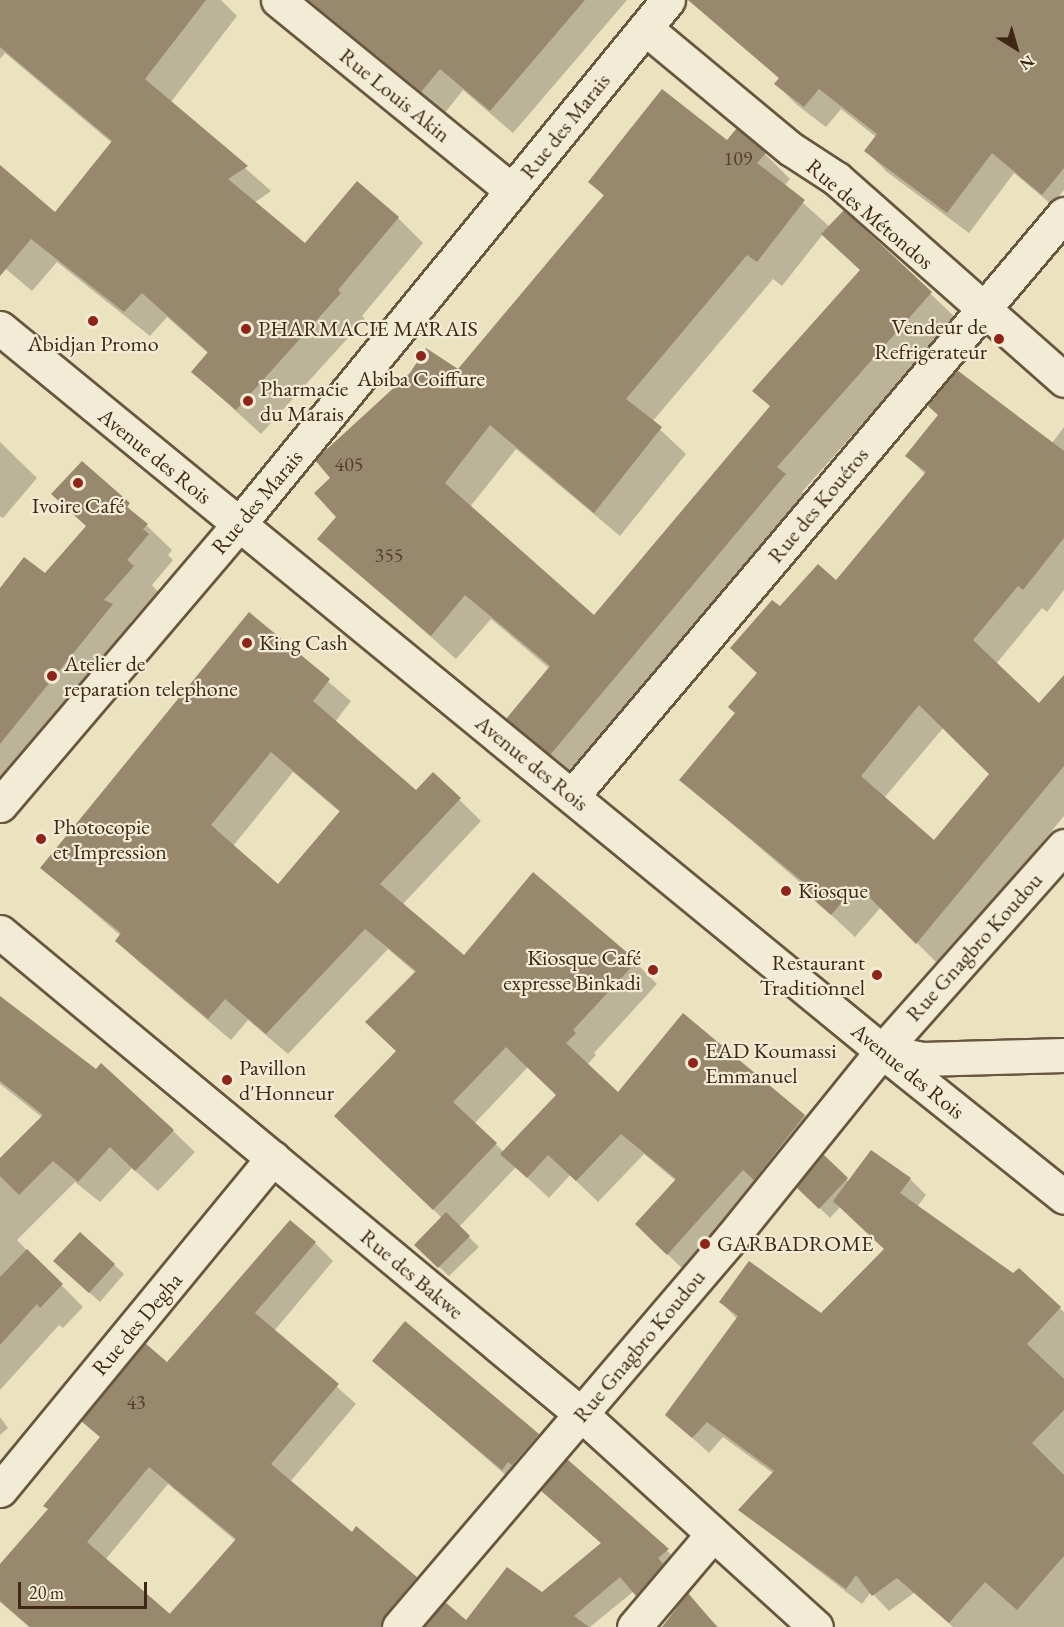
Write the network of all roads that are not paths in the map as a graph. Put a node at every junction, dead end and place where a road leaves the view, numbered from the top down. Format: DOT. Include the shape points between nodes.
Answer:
graph roads {
  1 [pos="278,0"];
  2 [pos="668,0"];
  3 [pos="645,28"];
  4 [pos="512,191"];
  5 [pos="1064,214"];
  6 [pos="981,311"];
  7 [pos="0,328"];
  8 [pos="1064,380"];
  9 [pos="239,524"];
  10 [pos="572,796"];
  11 [pos="0,805"];
  12 [pos="1064,846"];
  13 [pos="0,932"];
  14 [pos="882,1051"];
  15 [pos="1064,1056"];
  16 [pos="273,1158"];
  17 [pos="1064,1197"];
  18 [pos="581,1414"];
  19 [pos="0,1490"];
  20 [pos="712,1534"];
  21 [pos="399,1627"];
  22 [pos="634,1627"];
  23 [pos="816,1627"];
  1 -- 4 [label="street, Rue Louis Akin"];
  2 -- 3 [label="street, Rue des Marais"];
  3 -- 4 [label="street, Rue des Marais"];
  3 -- 6 [label="street, Rue des Métondos" via="791,149 837,179"];
  4 -- 9 [label="street, Rue des Marais"];
  5 -- 6 [label="street, Rue des Kouéros"];
  6 -- 8 [label="street, Rue des Métondos"];
  6 -- 10 [label="street, Rue des Kouéros"];
  7 -- 9 [label="street, Avenue des Rois"];
  9 -- 10 [label="street, Avenue des Rois"];
  9 -- 11 [label="street, Rue des Marais"];
  10 -- 14 [label="street, Avenue des Rois"];
  12 -- 14 [label="street, Rue Gnagbro Koudou"];
  13 -- 16 [label="street, Rue des Bakwe"];
  14 -- 15 [label="street" via="922,1059"];
  14 -- 17 [label="street, Avenue des Rois"];
  14 -- 18 [label="street, Rue Gnagbro Koudou" via="732,1237"];
  16 -- 18 [label="street, Rue des Bakwe"];
  16 -- 19 [label="street, Rue des Degha"];
  18 -- 20 [label="street, Rue des Bakwe"];
  18 -- 21 [label="street, Rue Gnagbro Koudou"];
  20 -- 22 [label="street"];
  20 -- 23 [label="street, Rue des Bakwe"];
}
